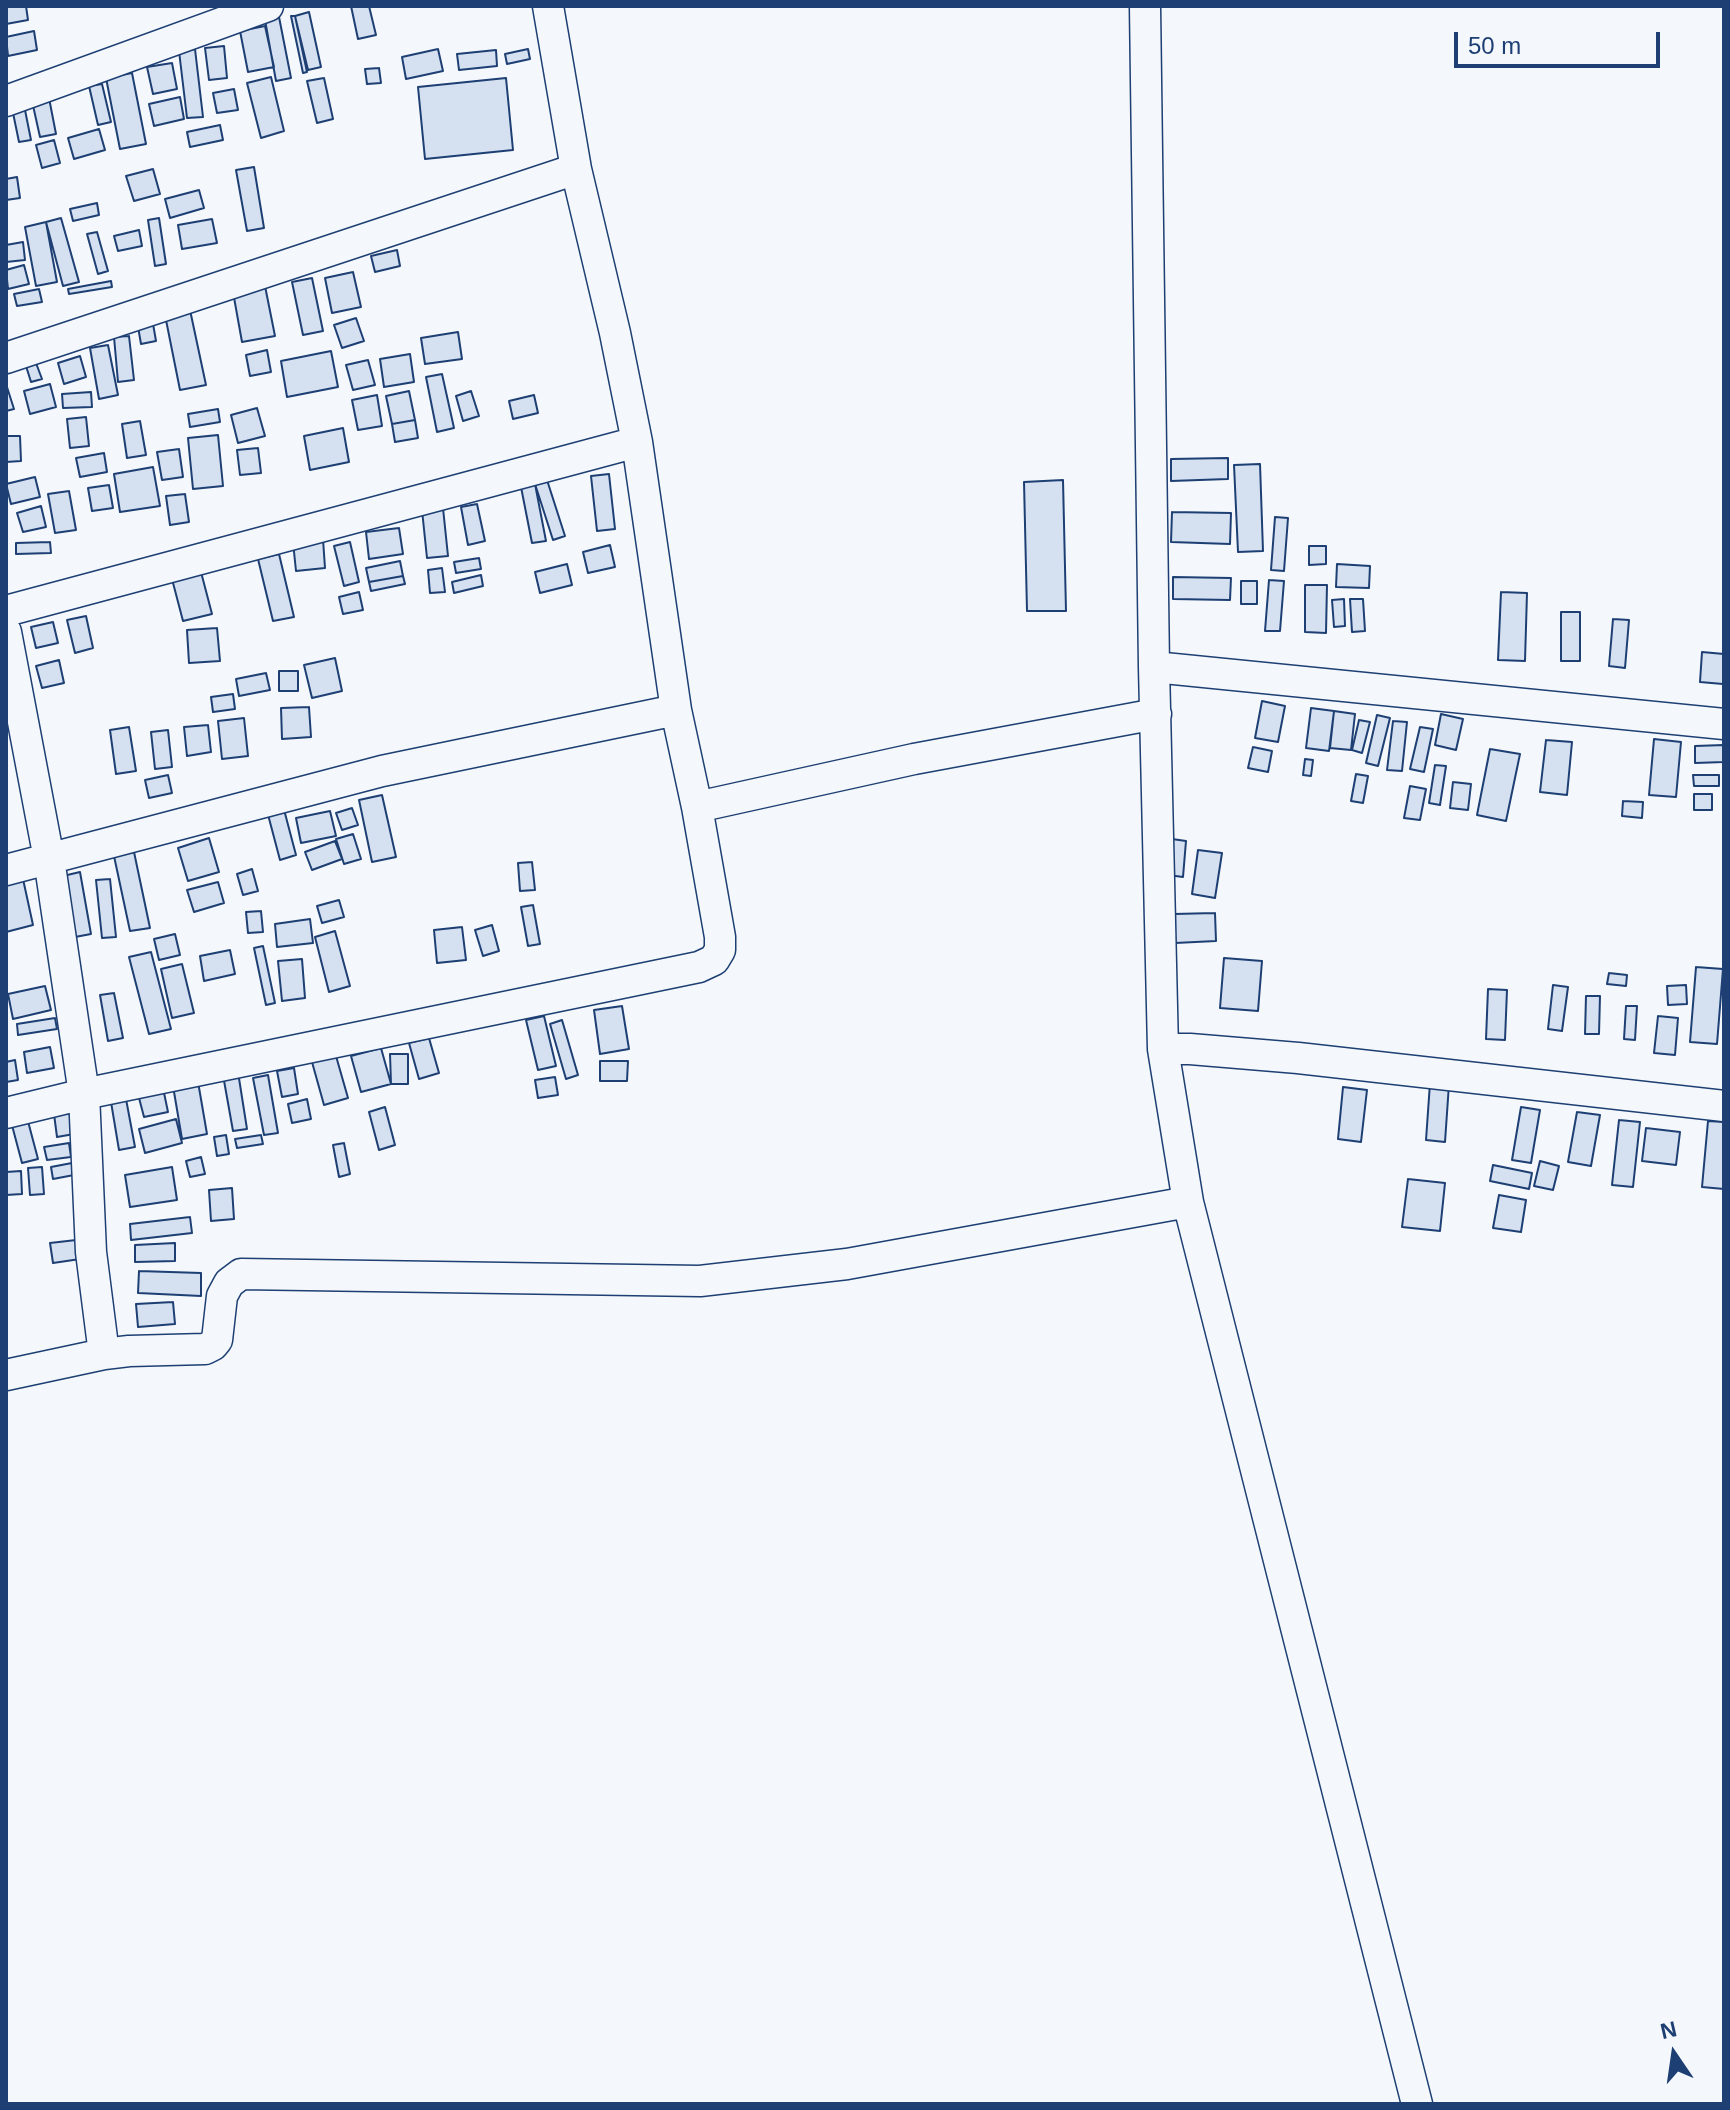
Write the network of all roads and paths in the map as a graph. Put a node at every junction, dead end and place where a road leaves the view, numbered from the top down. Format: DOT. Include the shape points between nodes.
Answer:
graph roads {
  1 [pos="268,6"];
  2 [pos="548,6"];
  3 [pos="1145,6"];
  4 [pos="6,101"];
  5 [pos="576,169"];
  6 [pos="6,358"];
  7 [pos="637,442"];
  8 [pos="6,611"];
  9 [pos="6,632"];
  10 [pos="1154,667"];
  11 [pos="676,710"];
  12 [pos="1156,714"];
  13 [pos="1724,724"];
  14 [pos="697,807"];
  15 [pos="49,859"];
  16 [pos="6,870"];
  17 [pos="1163,1049"];
  18 [pos="84,1094"];
  19 [pos="1724,1106"];
  20 [pos="6,1113"];
  21 [pos="1188,1202"];
  22 [pos="104,1354"];
  23 [pos="6,1375"];
  24 [pos="1417,2104"];
  1 -- 4 [label="street"];
  2 -- 5 [label="street"];
  3 -- 10 [label="street"];
  5 -- 6 [label="street"];
  5 -- 7 [label="street"];
  7 -- 8 [label="street"];
  7 -- 11 [label="street"];
  9 -- 15 [label="street"];
  10 -- 12 [label="street"];
  10 -- 13 [label="street"];
  11 -- 14 [label="street"];
  11 -- 15 [label="street" via="382,771"];
  12 -- 14 [label="street"];
  12 -- 17 [label="street"];
  14 -- 18 [label="street" via="720,937 720,950 706,964"];
  15 -- 16 [label="street"];
  15 -- 18 [label="street"];
  17 -- 19 [label="street" via="1298,1058"];
  17 -- 21 [label="street"];
  18 -- 20 [label="street"];
  18 -- 22 [label="street" via="91,1252"];
  21 -- 22 [label="street" via="847,1264 700,1281 241,1274 222,1296 213,1345"];
  21 -- 24 [label="street"];
  22 -- 23 [label="street"];
}
